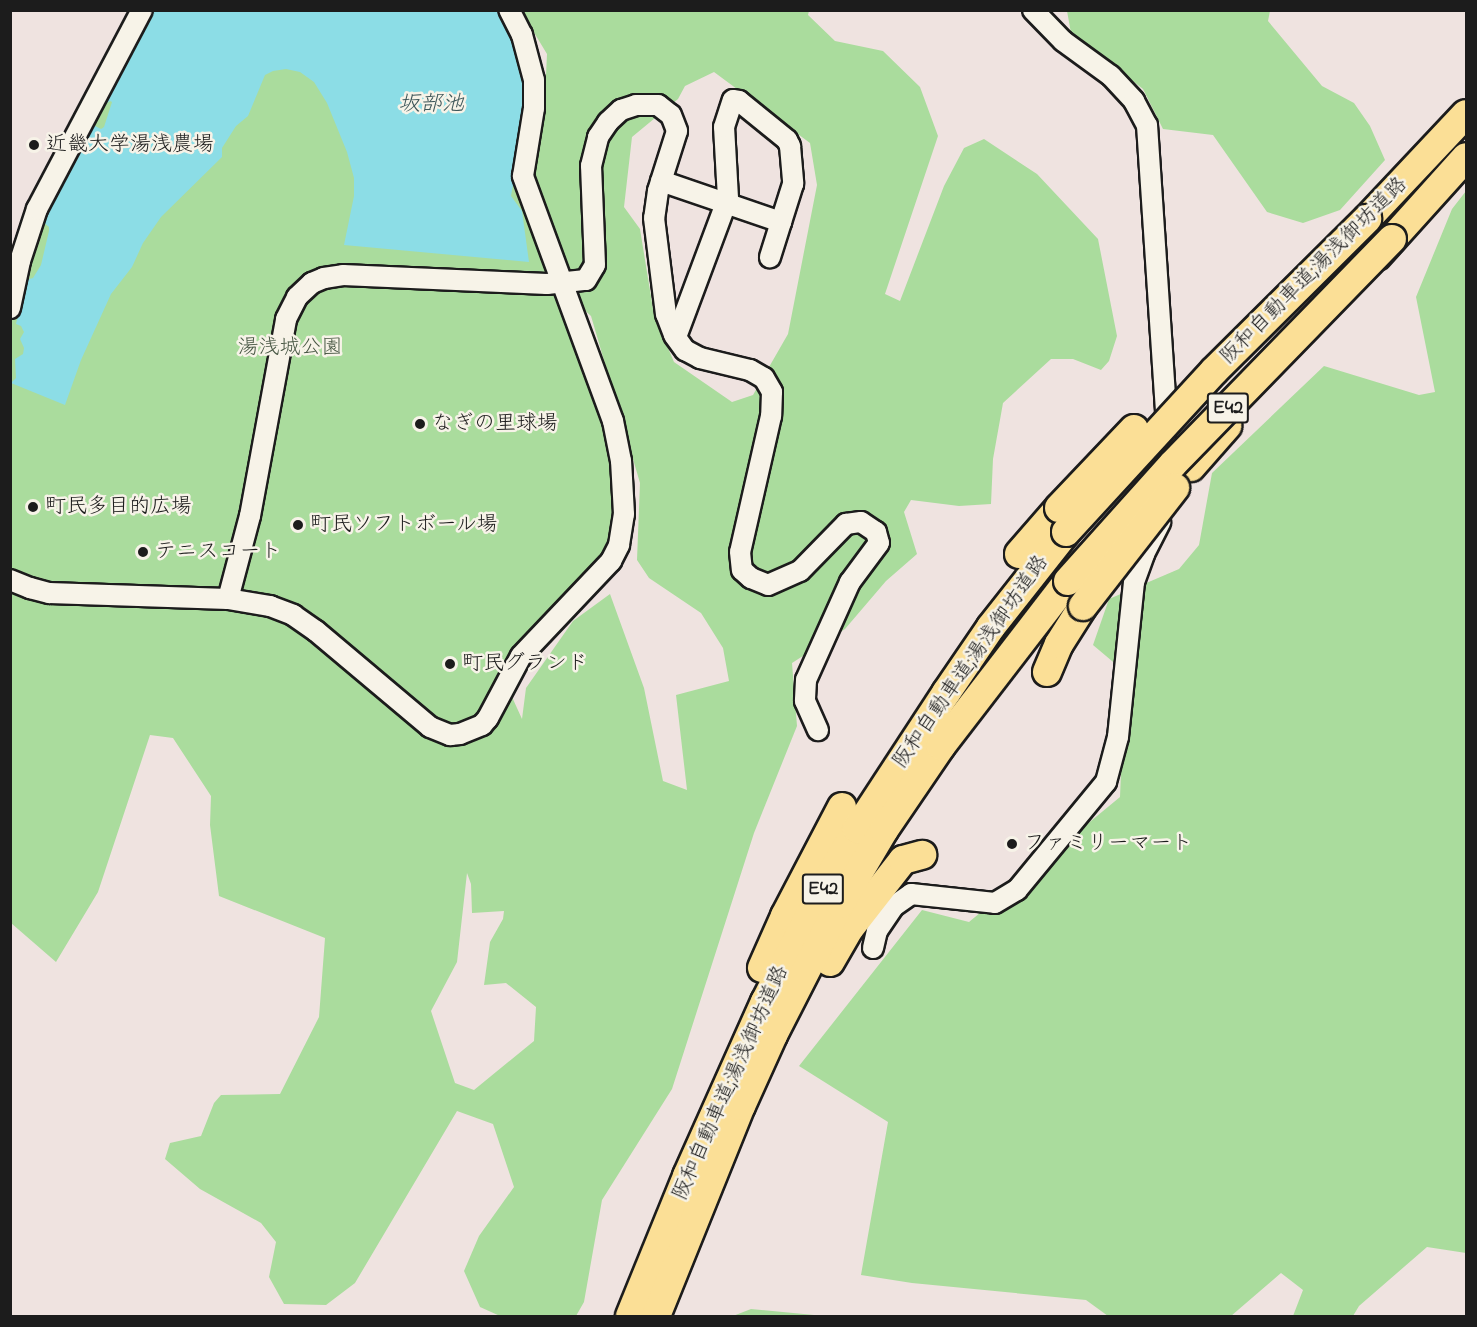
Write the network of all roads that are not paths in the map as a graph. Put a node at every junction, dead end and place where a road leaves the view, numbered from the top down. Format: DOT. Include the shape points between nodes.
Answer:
graph roads {
  1 [pos="142,10"];
  2 [pos="509,10"];
  3 [pos="1034,10"];
  4 [pos="1467,114"];
  5 [pos="1467,157"];
  6 [pos="661,181"];
  7 [pos="726,203"];
  8 [pos="781,222"];
  9 [pos="1392,239"];
  10 [pos="770,256"];
  11 [pos="563,284"];
  12 [pos="10,308"];
  13 [pos="676,337"];
  14 [pos="1063,520"];
  15 [pos="1019,554"];
  16 [pos="10,580"];
  17 [pos="228,599"];
  18 [pos="1047,672"];
  19 [pos="818,730"];
  20 [pos="842,807"];
  21 [pos="922,855"];
  22 [pos="873,948"];
  23 [pos="687,1176"];
  24 [pos="698,1210"];
  25 [pos="655,1297"];
  26 [pos="630,1317"];
  1 -- 12 [label="street" via="37,209"];
  2 -- 11 [label="street" via="522,35 534,80 534,108 523,176"];
  3 -- 22 [label="street" via="1063,41 1112,76 1134,100 1146,125 1166,411 1159,527 1134,582 1118,737 1106,782 1017,890 995,903 912,894 894,906 877,931"];
  4 -- 14 [label="highway, 阪和自動車道;湯浅御坊道路 / E42, bridge" via="1304,283"];
  5 -- 9 [label="highway, 阪和自動車道;湯浅御坊道路 / E42"];
  6 -- 7 [label="street"];
  6 -- 11 [label="street" via="677,137 675,120 657,105 628,107 603,128 593,153 593,269 586,280"];
  6 -- 13 [label="street" via="654,218 656,245 666,314"];
  7 -- 8 [label="street"];
  7 -- 8 [label="street" via="724,127 731,102 736,100 789,143 793,184"];
  7 -- 13 [label="street"];
  8 -- 10 [label="street"];
  9 -- 18 [label="highway, bridge" via="1191,467 1083,606"];
  9 -- 24 [label="highway, 阪和自動車道;湯浅御坊道路 / E42, bridge" via="1173,464 1068,581 946,738 860,870 814,953 773,1035"];
  11 -- 17 [label="street" via="343,275 324,278 303,291 286,319 250,516"];
  11 -- 17 [label="street" via="613,421 623,479 622,535 606,568 521,656 495,709 482,725 460,734 440,732 293,615 258,603"];
  13 -- 19 [label="street" via="685,350 700,358 750,370 764,378 772,392 771,416 740,552 742,570 768,585 800,571 846,525 861,522 876,532 879,543 850,582 806,680 805,701"];
  14 -- 15 [label="highway"];
  14 -- 23 [label="highway, 阪和自動車道;湯浅御坊道路 / E42" via="857,830 765,1002"];
  16 -- 17 [label="street" via="50,593"];
  20 -- 23 [label="highway" via="758,976"];
  21 -- 24 [label="highway" via="903,860 850,928 790,1031"];
  23 -- 25 [label="highway, 阪和自動車道;湯浅御坊道路 / E42"];
  24 -- 25 [label="highway, 阪和自動車道;湯浅御坊道路 / E42"];
  25 -- 26 [label="highway, 阪和自動車道;湯浅御坊道路 / E42"];
}
